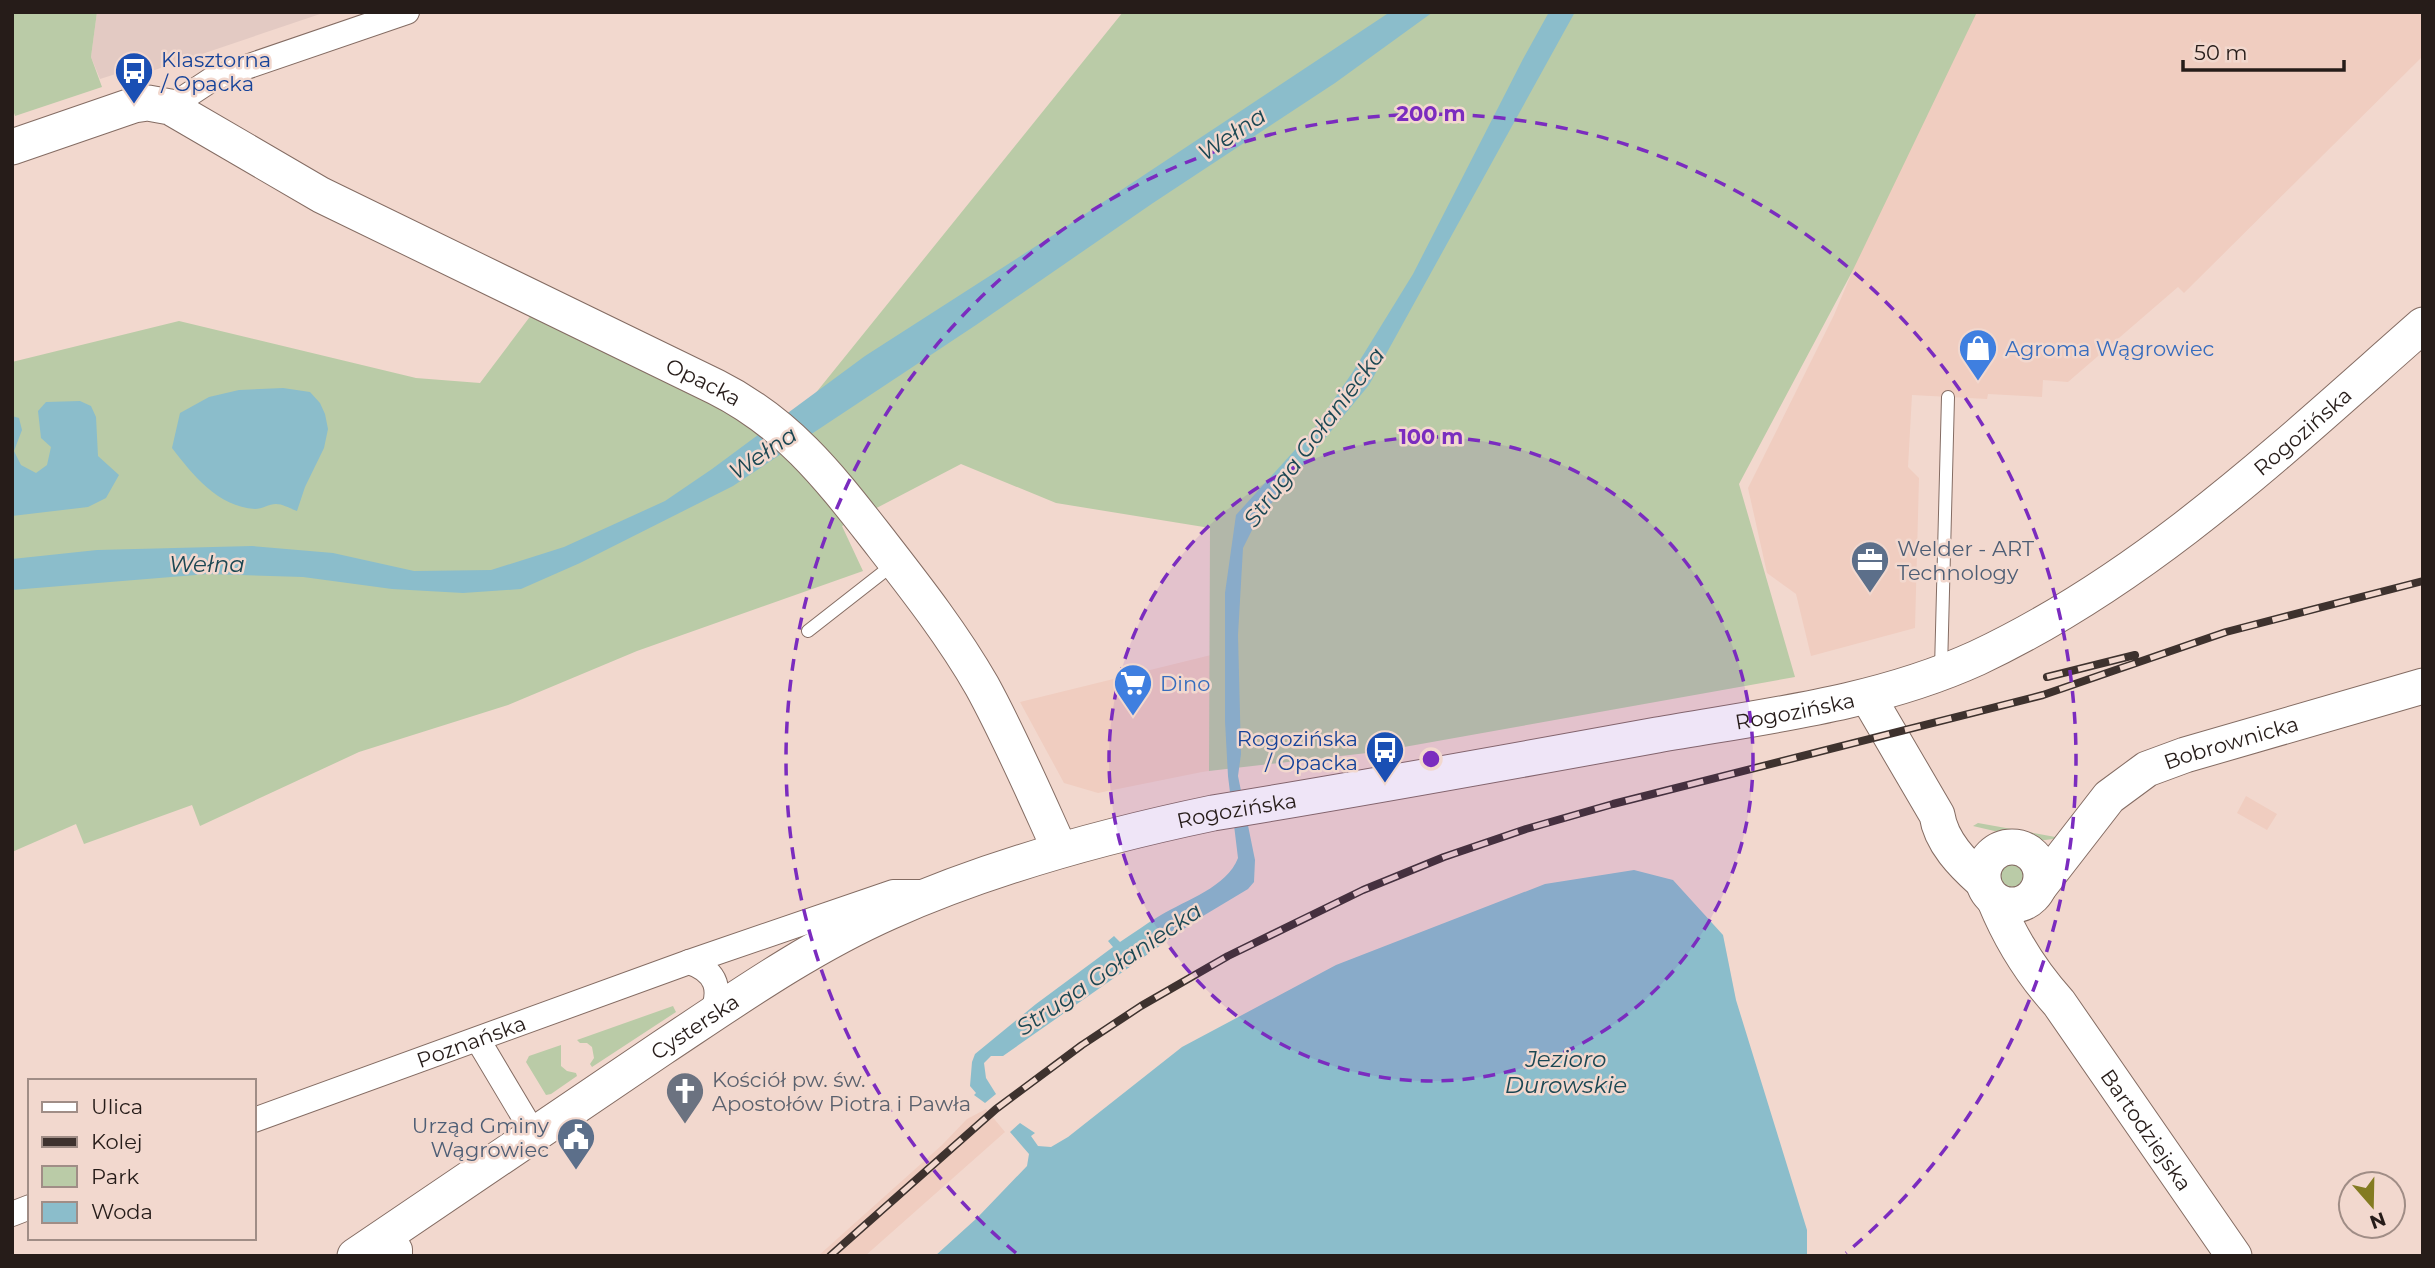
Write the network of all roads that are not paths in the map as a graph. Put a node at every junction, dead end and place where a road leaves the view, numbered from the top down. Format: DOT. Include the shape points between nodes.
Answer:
graph roads {
  1 [pos="407,12"];
  2 [pos="170,107"];
  3 [pos="12,147"];
  4 [pos="2423,325"];
  5 [pos="1948,397"];
  6 [pos="895,563"];
  7 [pos="808,631"];
  8 [pos="1941,673"];
  9 [pos="2423,686"];
  10 [pos="1868,697"];
  11 [pos="1937,815"];
  12 [pos="1060,850"];
  13 [pos="2030,870"];
  14 [pos="1989,891"];
  15 [pos="940,892"];
  16 [pos="689,962"];
  17 [pos="2059,1003"];
  18 [pos="710,1016"];
  19 [pos="478,1040"];
  20 [pos="256,1119"];
  21 [pos="534,1134"];
  22 [pos="396,1244"];
  23 [pos="355,1256"];
  24 [pos="2234,1256"];
  1 -- 2 [label="street" via="214,78"];
  2 -- 3 [label="street" via="134,105"];
  2 -- 6 [label="street, Opacka" via="321,195 753,407 833,482"];
  4 -- 8 [label="street, Rogozińska" via="2251,476 2143,561 2029,631"];
  5 -- 8 [label="lane"];
  6 -- 7 [label="lane"];
  6 -- 12 [label="street, Opacka" via="982,686"];
  8 -- 10 [label="street, Rogozińska"];
  9 -- 13 [label="street, Bobrownicka" via="2158,764 2109,797 2070,845"];
  10 -- 11 [label="street, Bartodziejska"];
  10 -- 12 [label="street, Rogozińska" via="1213,813"];
  11 -- 13 [label="street"];
  11 -- 14 [label="street, Bartodziejska" via="1948,844"];
  12 -- 15 [label="street, Cysterska"];
  13 -- 14 [label="street, Bobrownicka" via="2030,900 2013,906"];
  13 -- 14 [label="street" via="2001,849 1986,861"];
  13 -- 17 [label="street, Bartodziejska" via="2039,959"];
  14 -- 17 [label="street, Bartodziejska" via="2034,975"];
  15 -- 16 [label="street, Poznańska" via="893,892"];
  15 -- 18 [label="street, Cysterska" via="890,911 820,947"];
  16 -- 18 [label="street" via="701,965 715,982 716,1005"];
  16 -- 19 [label="street, Poznańska"];
  17 -- 24 [label="street, Bartodziejska"];
  18 -- 21 [label="street, Cysterska"];
  19 -- 20 [label="street, Poznańska"];
  19 -- 21 [label="street"];
  21 -- 22 [label="street, Cysterska"];
  22 -- 23 [label="street, Cysterska"];
}
